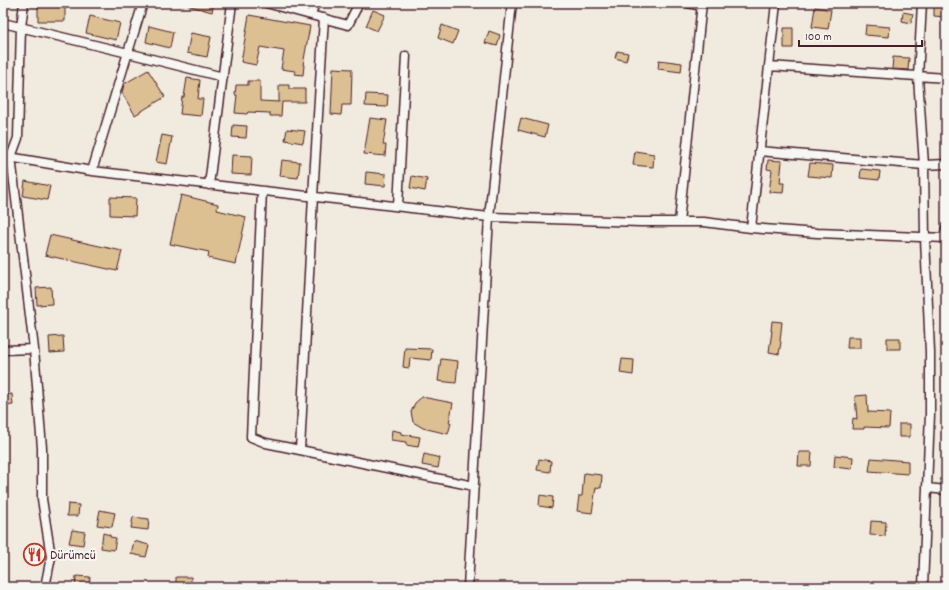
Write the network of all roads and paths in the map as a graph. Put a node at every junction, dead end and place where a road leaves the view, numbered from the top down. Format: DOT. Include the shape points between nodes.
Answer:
graph roads {
  1 [pos="24,3"];
  2 [pos="143,3"];
  3 [pos="232,3"];
  4 [pos="266,3"];
  5 [pos="315,3"];
  6 [pos="359,3"];
  7 [pos="512,3"];
  8 [pos="688,3"];
  9 [pos="776,3"];
  10 [pos="922,3"];
  11 [pos="702,5"];
  12 [pos="311,14"];
  13 [pos="324,18"];
  14 [pos="3,23"];
  15 [pos="20,27"];
  16 [pos="128,53"];
  17 [pos="406,56"];
  18 [pos="769,66"];
  19 [pos="223,77"];
  20 [pos="918,77"];
  21 [pos="946,78"];
  22 [pos="759,151"];
  23 [pos="7,157"];
  24 [pos="946,164"];
  25 [pos="924,165"];
  26 [pos="92,171"];
  27 [pos="209,185"];
  28 [pos="262,191"];
  29 [pos="313,196"];
  30 [pos="398,206"];
  31 [pos="489,217"];
  32 [pos="679,222"];
  33 [pos="751,228"];
  34 [pos="946,228"];
  35 [pos="925,238"];
  36 [pos="945,238"];
  37 [pos="34,349"];
  38 [pos="3,350"];
  39 [pos="300,450"];
  40 [pos="474,486"];
  41 [pos="927,488"];
  42 [pos="946,490"];
  43 [pos="45,587"];
  44 [pos="468,587"];
  45 [pos="923,587"];
  1 -- 15 [label="street"];
  2 -- 16 [label="street"];
  3 -- 19 [label="street"];
  4 -- 12 [label="street"];
  5 -- 12 [label="street"];
  6 -- 13 [label="street" via="348,25"];
  7 -- 31 [label="street"];
  8 -- 11 [label="street"];
  9 -- 18 [label="street"];
  10 -- 20 [label="street"];
  11 -- 32 [label="street"];
  12 -- 13 [label="street"];
  13 -- 29 [label="street"];
  14 -- 15 [label="street"];
  15 -- 16 [label="street"];
  15 -- 23 [label="street" via="18,138"];
  16 -- 19 [label="street"];
  16 -- 26 [label="street"];
  17 -- 30 [label="street"];
  18 -- 20 [label="street"];
  18 -- 22 [label="street"];
  19 -- 27 [label="street"];
  20 -- 21 [label="street"];
  20 -- 25 [label="street"];
  22 -- 25 [label="street"];
  22 -- 33 [label="street"];
  23 -- 26 [label="street"];
  23 -- 37 [label="street"];
  24 -- 25 [label="street"];
  25 -- 35 [label="street"];
  26 -- 27 [label="street"];
  27 -- 28 [label="street"];
  28 -- 29 [label="street"];
  28 -- 39 [label="street" via="251,437"];
  29 -- 30 [label="street"];
  29 -- 39 [label="street"];
  30 -- 31 [label="street"];
  31 -- 32 [label="street"];
  31 -- 40 [label="street"];
  32 -- 33 [label="street" via="704,222"];
  33 -- 35 [label="street"];
  34 -- 36 [label="street"];
  35 -- 36 [label="street"];
  35 -- 41 [label="street" via="930,352"];
  37 -- 38 [label="street"];
  37 -- 43 [label="street" via="42,448 42,499 51,557"];
  39 -- 40 [label="street"];
  40 -- 44 [label="street"];
  41 -- 42 [label="street"];
  41 -- 45 [label="street"];
}
